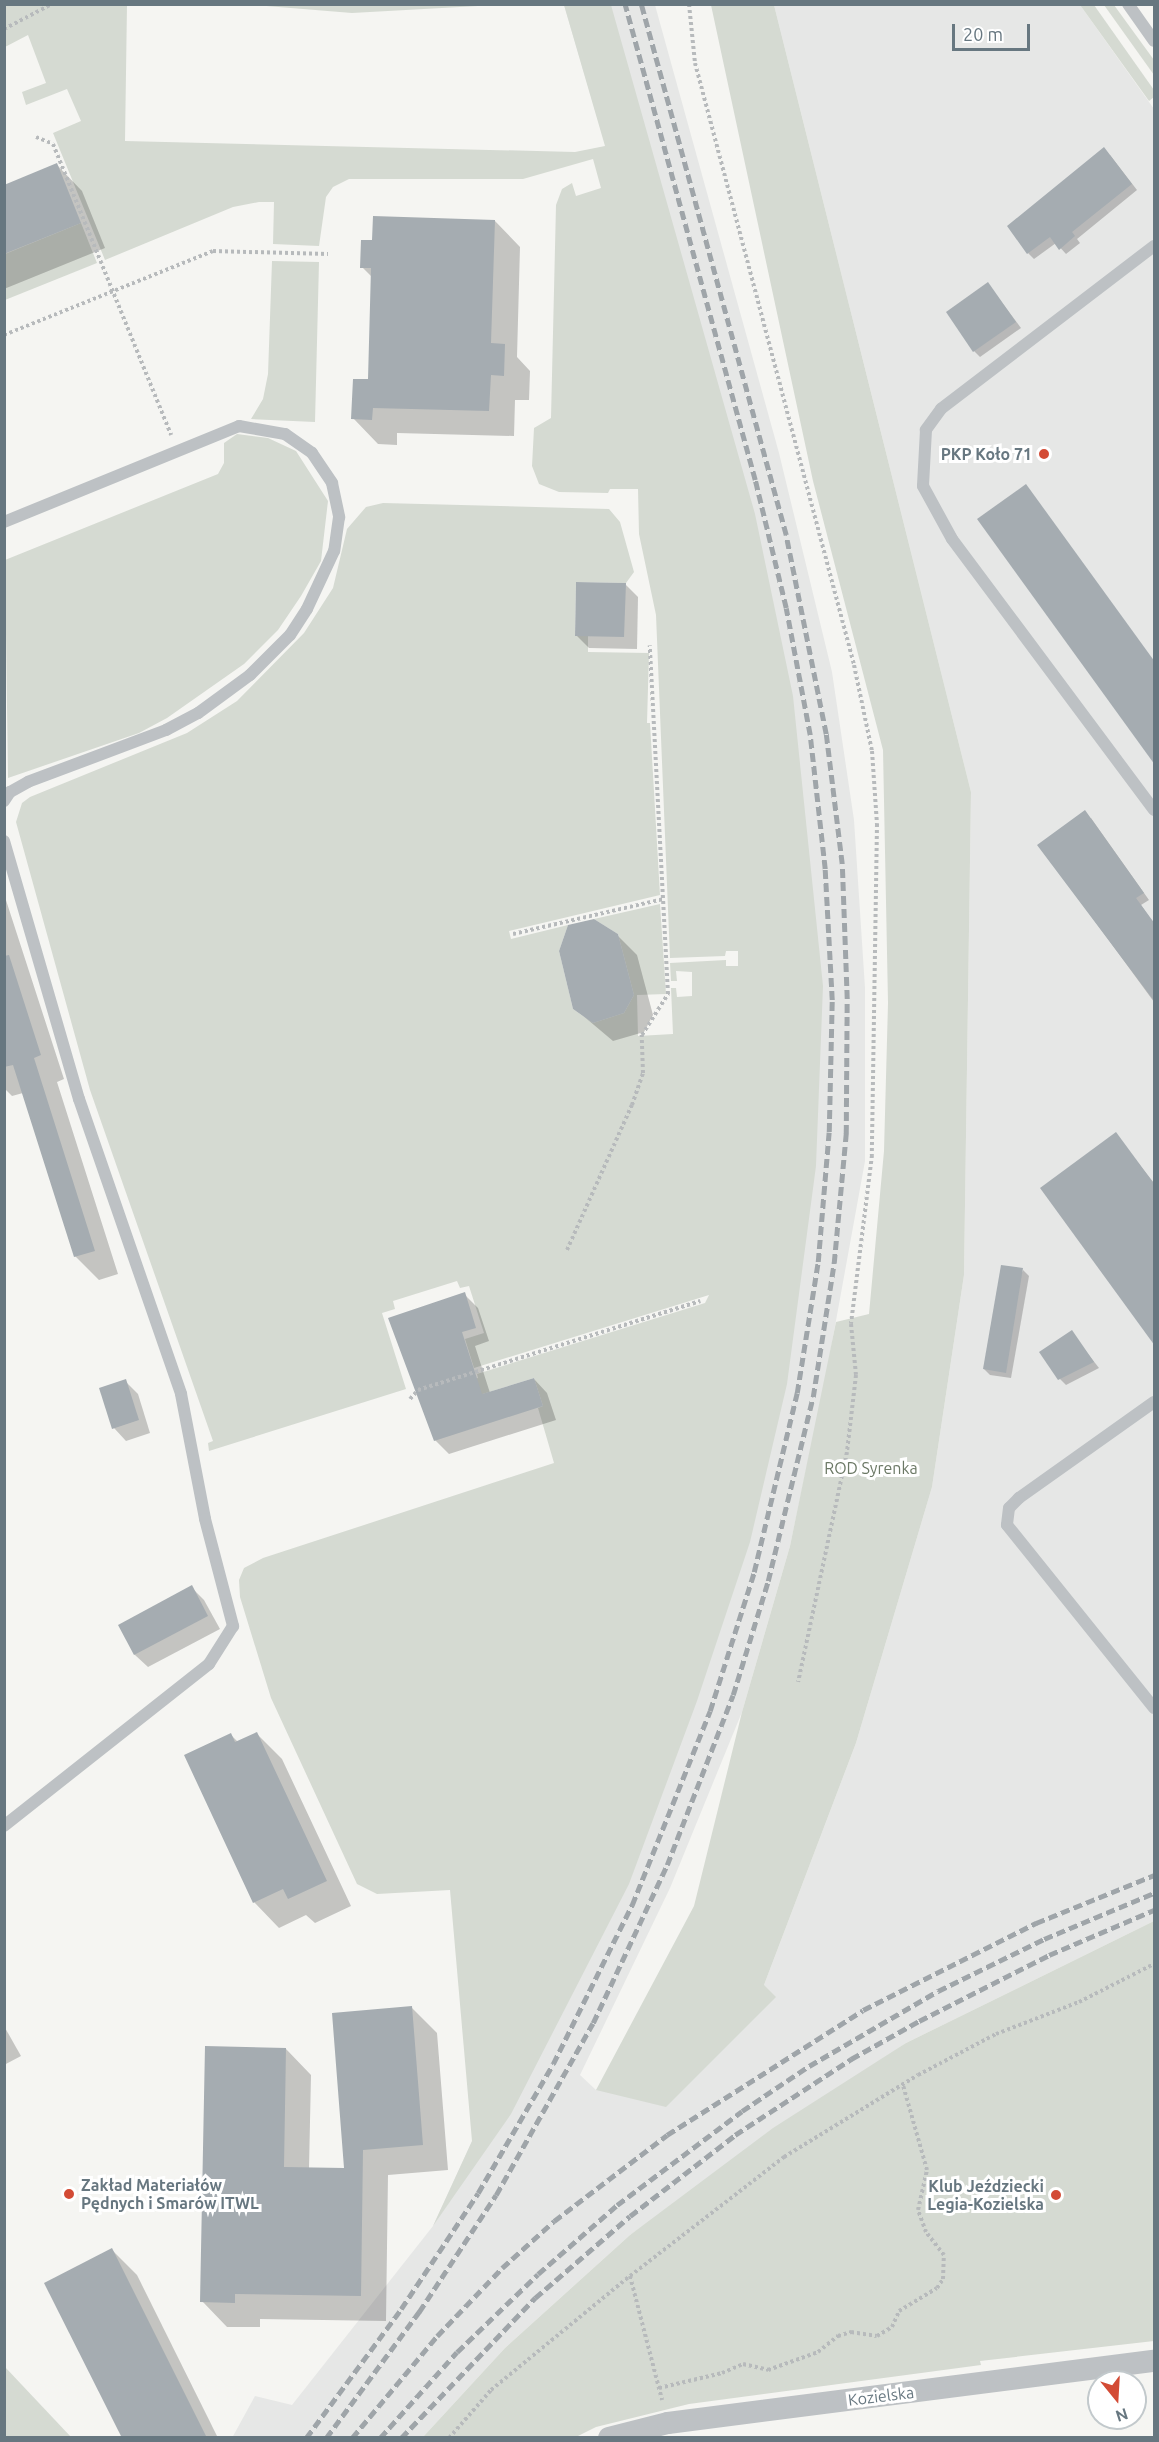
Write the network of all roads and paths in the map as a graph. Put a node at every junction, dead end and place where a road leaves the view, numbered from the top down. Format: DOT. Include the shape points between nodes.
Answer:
graph roads {
  1 [pos="52,4"];
  2 [pos="689,4"];
  3 [pos="1128,4"];
  4 [pos="4,29"];
  5 [pos="1155,41"];
  6 [pos="36,136"];
  7 [pos="1155,246"];
  8 [pos="328,254"];
  9 [pos="113,292"];
  10 [pos="4,335"];
  11 [pos="178,452"];
  12 [pos="4,522"];
  13 [pos="650,645"];
  14 [pos="4,801"];
  15 [pos="1155,810"];
  16 [pos="4,841"];
  17 [pos="664,899"];
  18 [pos="513,934"];
  19 [pos="567,1250"];
  20 [pos="700,1300"];
  21 [pos="410,1399"];
  22 [pos="1155,1402"];
  23 [pos="798,1682"];
  24 [pos="1155,1708"];
  25 [pos="4,1826"];
  26 [pos="1155,1964"];
  27 [pos="903,2085"];
  28 [pos="630,2276"];
  29 [pos="1155,2361"];
  30 [pos="659,2388"];
  31 [pos="669,2423"];
  32 [pos="449,2438"];
  33 [pos="609,2438"];
  1 -- 4 [label="path"];
  2 -- 23 [label="path" via="695,63 854,664 872,751 877,824 872,1155 851,1324 856,1375 847,1452"];
  3 -- 5 [label="lane"];
  6 -- 9 [label="path" via="53,144"];
  7 -- 15 [label="lane" via="941,409 926,430 922,486 952,539"];
  8 -- 9 [label="path" via="213,251"];
  9 -- 10 [label="path"];
  9 -- 11 [label="path"];
  11 -- 12 [label="lane"];
  11 -- 14 [label="lane" via="239,426 268,429 300,442 322,467 337,498 339,517 334,550 323,578 290,635 250,675 217,700 143,742 28,782 10,792"];
  13 -- 17 [label="path"];
  16 -- 25 [label="lane" via="79,1099 181,1394 205,1519 233,1626 209,1664"];
  17 -- 18 [label="path"];
  17 -- 19 [label="path" via="668,994 642,1035 643,1073 636,1095"];
  20 -- 21 [label="path" via="418,1390"];
  22 -- 24 [label="lane" via="1019,1498 1009,1508 1006,1525"];
  26 -- 27 [label="path" via="1079,2002 996,2034"];
  27 -- 28 [label="path" via="784,2157"];
  27 -- 30 [label="path" via="927,2170 918,2210 926,2232 944,2255 943,2278 937,2288 899,2311 892,2327 877,2336 851,2332 838,2336 818,2352 768,2370 742,2364 722,2373"];
  28 -- 30 [label="path"];
  28 -- 32 [label="path" via="491,2390"];
  29 -- 31 [label="street, Kozielska"];
  30 -- 31 [label="path"];
  31 -- 33 [label="street, Kozielska"];
}
